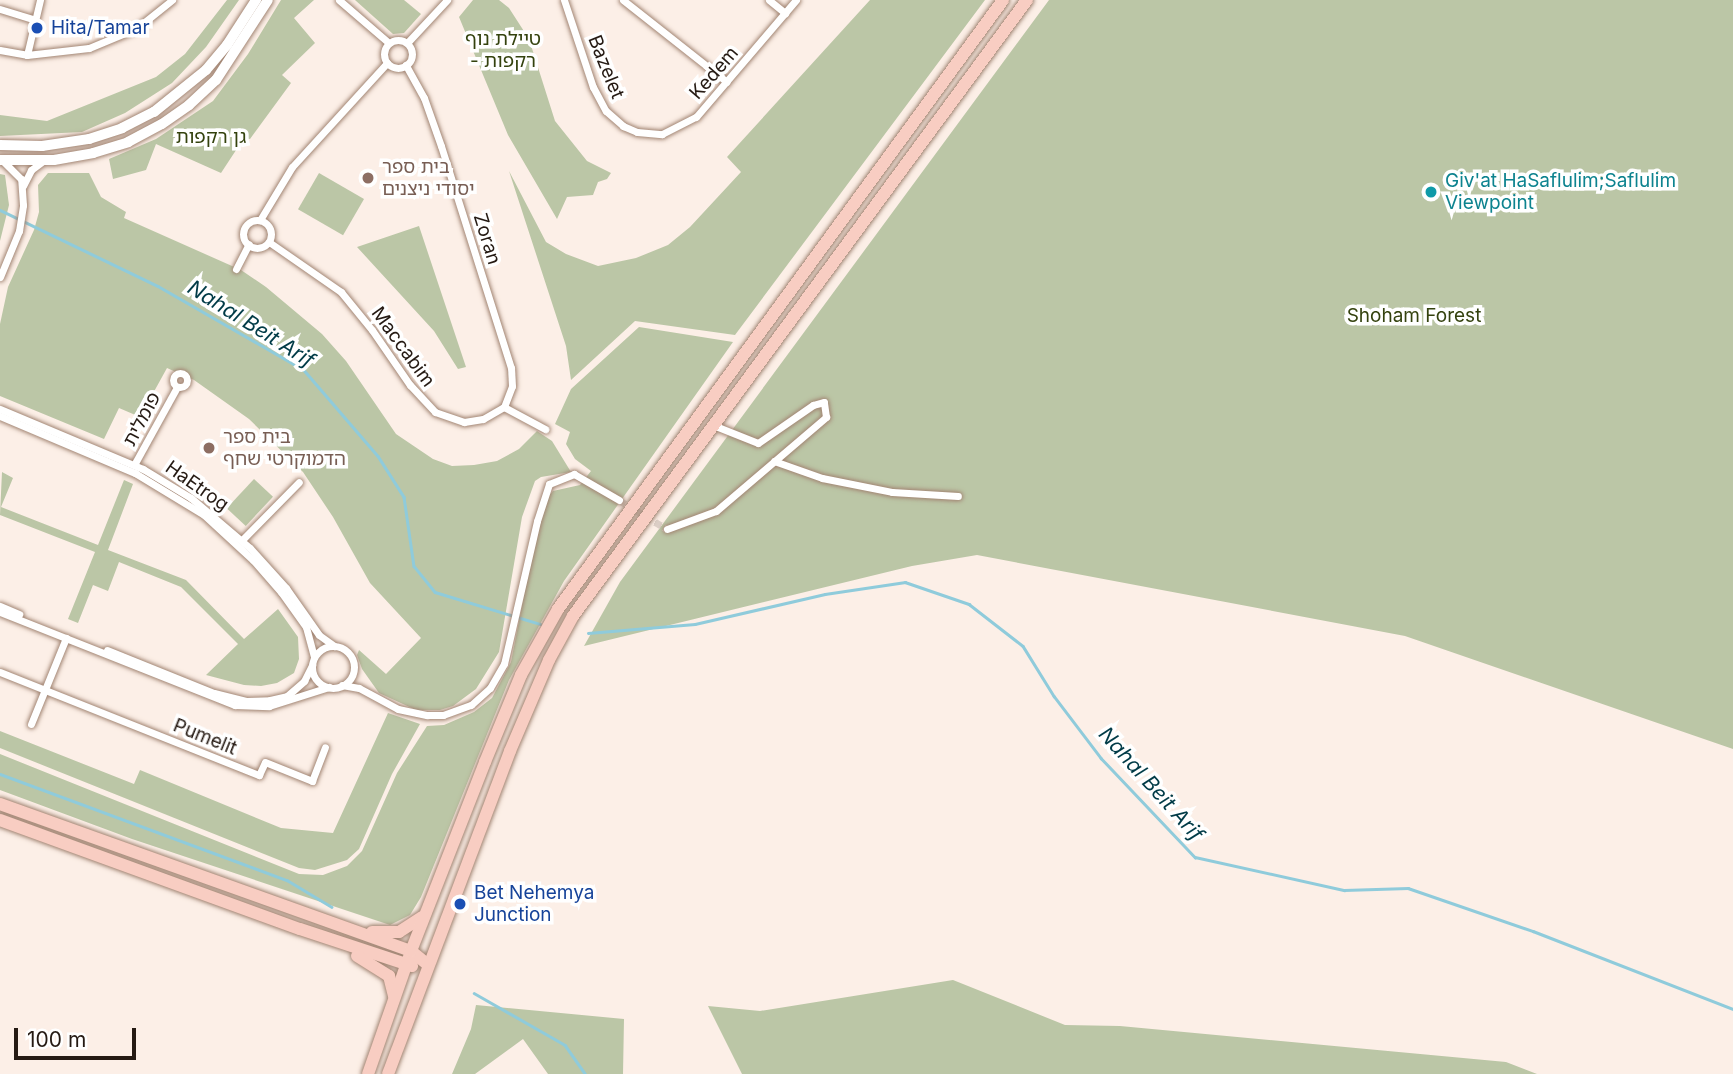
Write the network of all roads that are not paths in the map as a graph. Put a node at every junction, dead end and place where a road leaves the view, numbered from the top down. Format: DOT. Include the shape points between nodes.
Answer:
graph roads {
  1 [pos="40,0"];
  2 [pos="173,0"];
  3 [pos="256,0"];
  4 [pos="268,0"];
  5 [pos="340,0"];
  6 [pos="447,0"];
  7 [pos="565,0"];
  8 [pos="623,0"];
  9 [pos="769,0"];
  10 [pos="796,0"];
  11 [pos="1003,0"];
  12 [pos="1027,0"];
  13 [pos="0,9"];
  14 [pos="785,13"];
  15 [pos="35,20"];
  16 [pos="389,43"];
  17 [pos="407,43"];
  18 [pos="0,50"];
  19 [pos="27,55"];
  20 [pos="387,63"];
  21 [pos="406,65"];
  22 [pos="727,82"];
  23 [pos="637,132"];
  24 [pos="0,145"];
  25 [pos="1,160"];
  26 [pos="43,161"];
  27 [pos="23,189"];
  28 [pos="260,220"];
  29 [pos="269,242"];
  30 [pos="249,244"];
  31 [pos="236,269"];
  32 [pos="0,277"];
  33 [pos="177,387"];
  34 [pos="504,407"];
  35 [pos="0,409"];
  36 [pos="0,416"];
  37 [pos="713,425"];
  38 [pos="545,429"];
  39 [pos="774,461"];
  40 [pos="134,465"];
  41 [pos="299,482"];
  42 [pos="958,496"];
  43 [pos="619,500"];
  44 [pos="667,529"];
  45 [pos="242,540"];
  46 [pos="0,606"];
  47 [pos="0,612"];
  48 [pos="66,638"];
  49 [pos="334,646"];
  50 [pos="313,661"];
  51 [pos="353,666"];
  52 [pos="0,672"];
  53 [pos="342,685"];
  54 [pos="330,687"];
  55 [pos="45,690"];
  56 [pos="369,693"];
  57 [pos="31,724"];
  58 [pos="325,747"];
  59 [pos="0,804"];
  60 [pos="0,820"];
  61 [pos="428,908"];
  62 [pos="330,923"];
  63 [pos="300,929"];
  64 [pos="411,951"];
  65 [pos="428,965"];
  66 [pos="405,966"];
  67 [pos="394,998"];
  68 [pos="368,1074"];
  69 [pos="388,1074"];
  1 -- 15 [label="street"];
  2 -- 19 [label="street" via="146,22 111,40 57,54"];
  3 -- 24 [label="main road" via="206,70 154,111 122,128 80,141"];
  4 -- 26 [label="main road" via="224,70 189,105 118,145"];
  5 -- 16 [label="street"];
  6 -- 17 [label="street"];
  7 -- 23 [label="street, Bazelet" via="593,87 606,110"];
  8 -- 22 [label="street"];
  9 -- 14 [label="street"];
  10 -- 14 [label="street, Kedem"];
  11 -- 61 [label="main road" via="558,609 510,701"];
  12 -- 37 [label="main road"];
  13 -- 15 [label="street"];
  14 -- 22 [label="street, Kedem"];
  15 -- 19 [label="street"];
  16 -- 17 [label="street"];
  16 -- 20 [label="street" via="384,50"];
  17 -- 21 [label="street" via="412,52"];
  18 -- 19 [label="street"];
  20 -- 21 [label="street" via="395,68"];
  20 -- 28 [label="street" via="292,167"];
  21 -- 34 [label="street, Zoran" via="441,146 510,368 512,386"];
  22 -- 23 [label="street, Kedem" via="696,117 681,126 662,134"];
  25 -- 26 [label="main road"];
  25 -- 27 [label="street" via="17,173"];
  26 -- 27 [label="street" via="31,170"];
  27 -- 32 [label="street" via="21,223"];
  28 -- 29 [label="street" via="270,228"];
  28 -- 30 [label="street" via="245,227"];
  29 -- 30 [label="street" via="260,247"];
  29 -- 34 [label="street, Maccabim" via="341,292 435,412 464,422 484,419"];
  30 -- 31 [label="street"];
  33 -- 40 [label="street, פומלית"];
  34 -- 38 [label="street"];
  35 -- 40 [label="street, HaEtrog"];
  36 -- 50 [label="street, HaEtrog" via="143,476 204,515 253,559 281,592 306,627"];
  37 -- 39 [label="street" via="758,443 824,402 826,417"];
  37 -- 65 [label="main road" via="593,585 549,660"];
  39 -- 42 [label="street" via="822,478 892,492"];
  39 -- 44 [label="street" via="716,511"];
  40 -- 45 [label="street, HaEtrog" via="191,498"];
  41 -- 45 [label="street"];
  43 -- 56 [label="street" via="574,474 549,484 504,664 490,688 471,705 453,713 427,715 406,712"];
  45 -- 49 [label="street, HaEtrog" via="286,588 319,635"];
  46 -- 50 [label="street" via="214,693 247,701 287,696 304,681"];
  47 -- 48 [label="street"];
  48 -- 54 [label="street" via="235,705 269,706"];
  48 -- 55 [label="street"];
  49 -- 50 [label="street" via="322,649"];
  49 -- 51 [label="street" via="349,654"];
  50 -- 54 [label="street" via="317,680"];
  51 -- 53 [label="street" via="352,675"];
  51 -- 56 [label="street"];
  52 -- 55 [label="street"];
  53 -- 54 [label="street"];
  53 -- 56 [label="street"];
  55 -- 57 [label="street"];
  55 -- 58 [label="street, Pumelit" via="260,775 265,762 312,781"];
  59 -- 62 [label="main road"];
  60 -- 63 [label="main road"];
  61 -- 62 [label="main road" via="414,924 390,934"];
  61 -- 64 [label="main road"];
  62 -- 64 [label="main road"];
  63 -- 66 [label="main road"];
  63 -- 67 [label="main road" via="384,971 392,982"];
  64 -- 65 [label="main road"];
  64 -- 66 [label="main road"];
  65 -- 66 [label="main road"];
  65 -- 69 [label="main road"];
  66 -- 67 [label="main road"];
  67 -- 68 [label="main road"];
}
